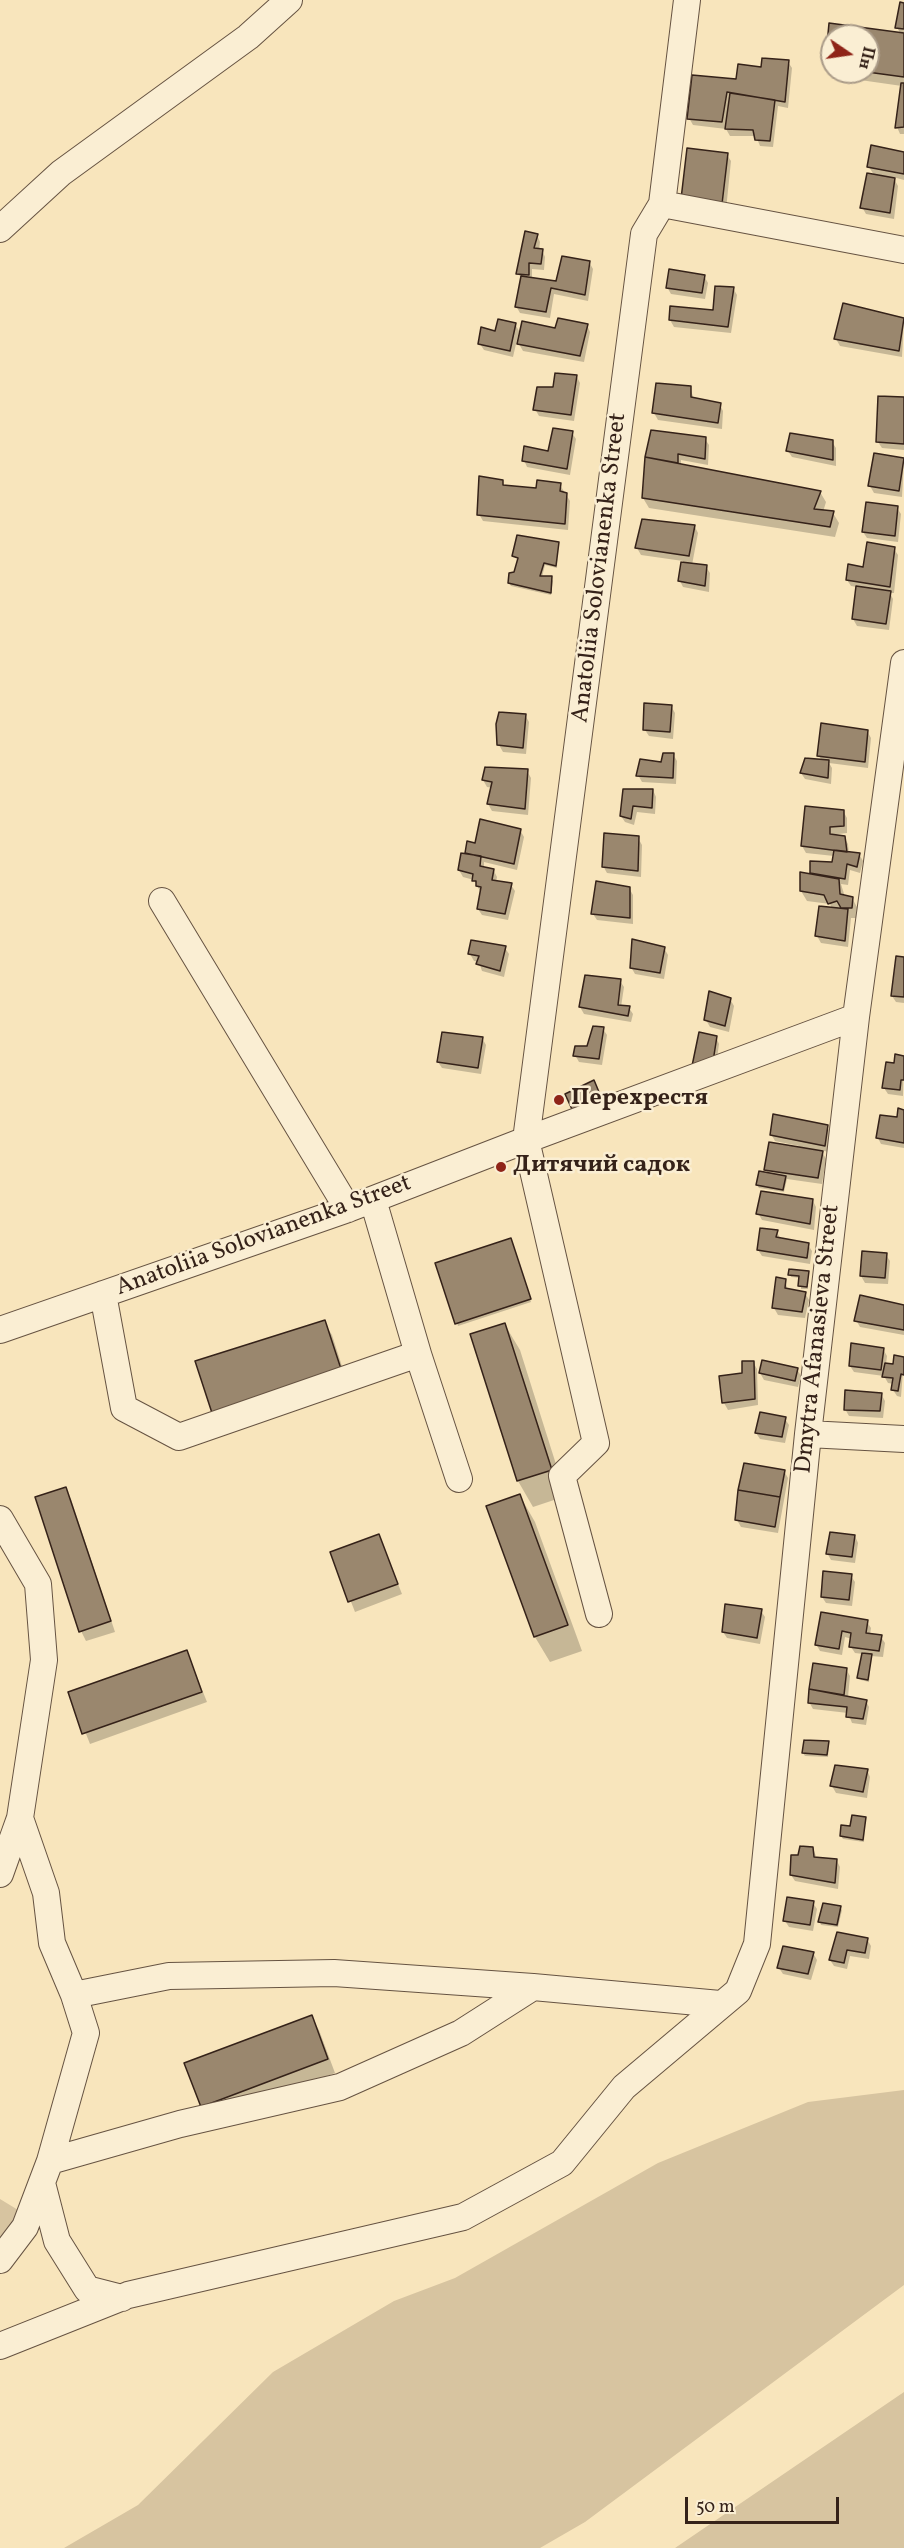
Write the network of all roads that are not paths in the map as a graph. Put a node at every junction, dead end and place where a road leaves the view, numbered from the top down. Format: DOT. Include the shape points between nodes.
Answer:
graph roads {
  1 [pos="289,0"];
  2 [pos="687,0"];
  3 [pos="662,204"];
  4 [pos="0,229"];
  5 [pos="904,250"];
  6 [pos="904,665"];
  7 [pos="162,901"];
  8 [pos="856,1017"];
  9 [pos="526,1140"];
  10 [pos="373,1200"];
  11 [pos="348,1209"];
  12 [pos="103,1294"];
  13 [pos="0,1330"];
  14 [pos="418,1354"];
  15 [pos="808,1434"];
  16 [pos="904,1439"];
  17 [pos="459,1479"];
  18 [pos="0,1519"];
  19 [pos="599,1614"];
  20 [pos="20,1818"];
  21 [pos="0,1874"];
  22 [pos="533,1987"];
  23 [pos="74,1995"];
  24 [pos="720,2004"];
  25 [pos="46,2172"];
  26 [pos="0,2260"];
  27 [pos="122,2298"];
  28 [pos="0,2346"];
  1 -- 4 [label="street" via="248,37 61,173"];
  2 -- 3 [label="street, Anatoliia Solovianenka Street"];
  3 -- 5 [label="street"];
  3 -- 9 [label="street, Anatoliia Solovianenka Street" via="644,234"];
  6 -- 8 [label="street, Dmytra Afanasieva Street"];
  7 -- 11 [label="street"];
  8 -- 9 [label="street, Anatoliia Solovianenka Street"];
  8 -- 15 [label="street, Dmytra Afanasieva Street"];
  9 -- 10 [label="street, Anatoliia Solovianenka Street"];
  9 -- 19 [label="street" via="596,1443 562,1476"];
  10 -- 11 [label="street, Anatoliia Solovianenka Street"];
  10 -- 14 [label="street"];
  11 -- 12 [label="street, Anatoliia Solovianenka Street"];
  12 -- 13 [label="street, Anatoliia Solovianenka Street"];
  12 -- 14 [label="street" via="124,1408 179,1437"];
  14 -- 17 [label="street"];
  15 -- 16 [label="street"];
  15 -- 24 [label="street, Dmytra Afanasieva Street" via="757,1944 738,1990"];
  18 -- 20 [label="street" via="38,1584 44,1660"];
  20 -- 21 [label="street"];
  20 -- 23 [label="street" via="45,1893 52,1943"];
  22 -- 23 [label="street" via="334,1973 169,1976"];
  22 -- 24 [label="street"];
  22 -- 25 [label="street" via="461,2032 340,2087 180,2124"];
  23 -- 25 [label="street" via="86,2033"];
  24 -- 27 [label="street, Dmytra Afanasieva Street" via="624,2087 562,2163 463,2217"];
  25 -- 26 [label="street" via="25,2227"];
  25 -- 27 [label="street" via="57,2241 87,2289"];
  27 -- 28 [label="street, Dmytra Afanasieva Street"];
}
